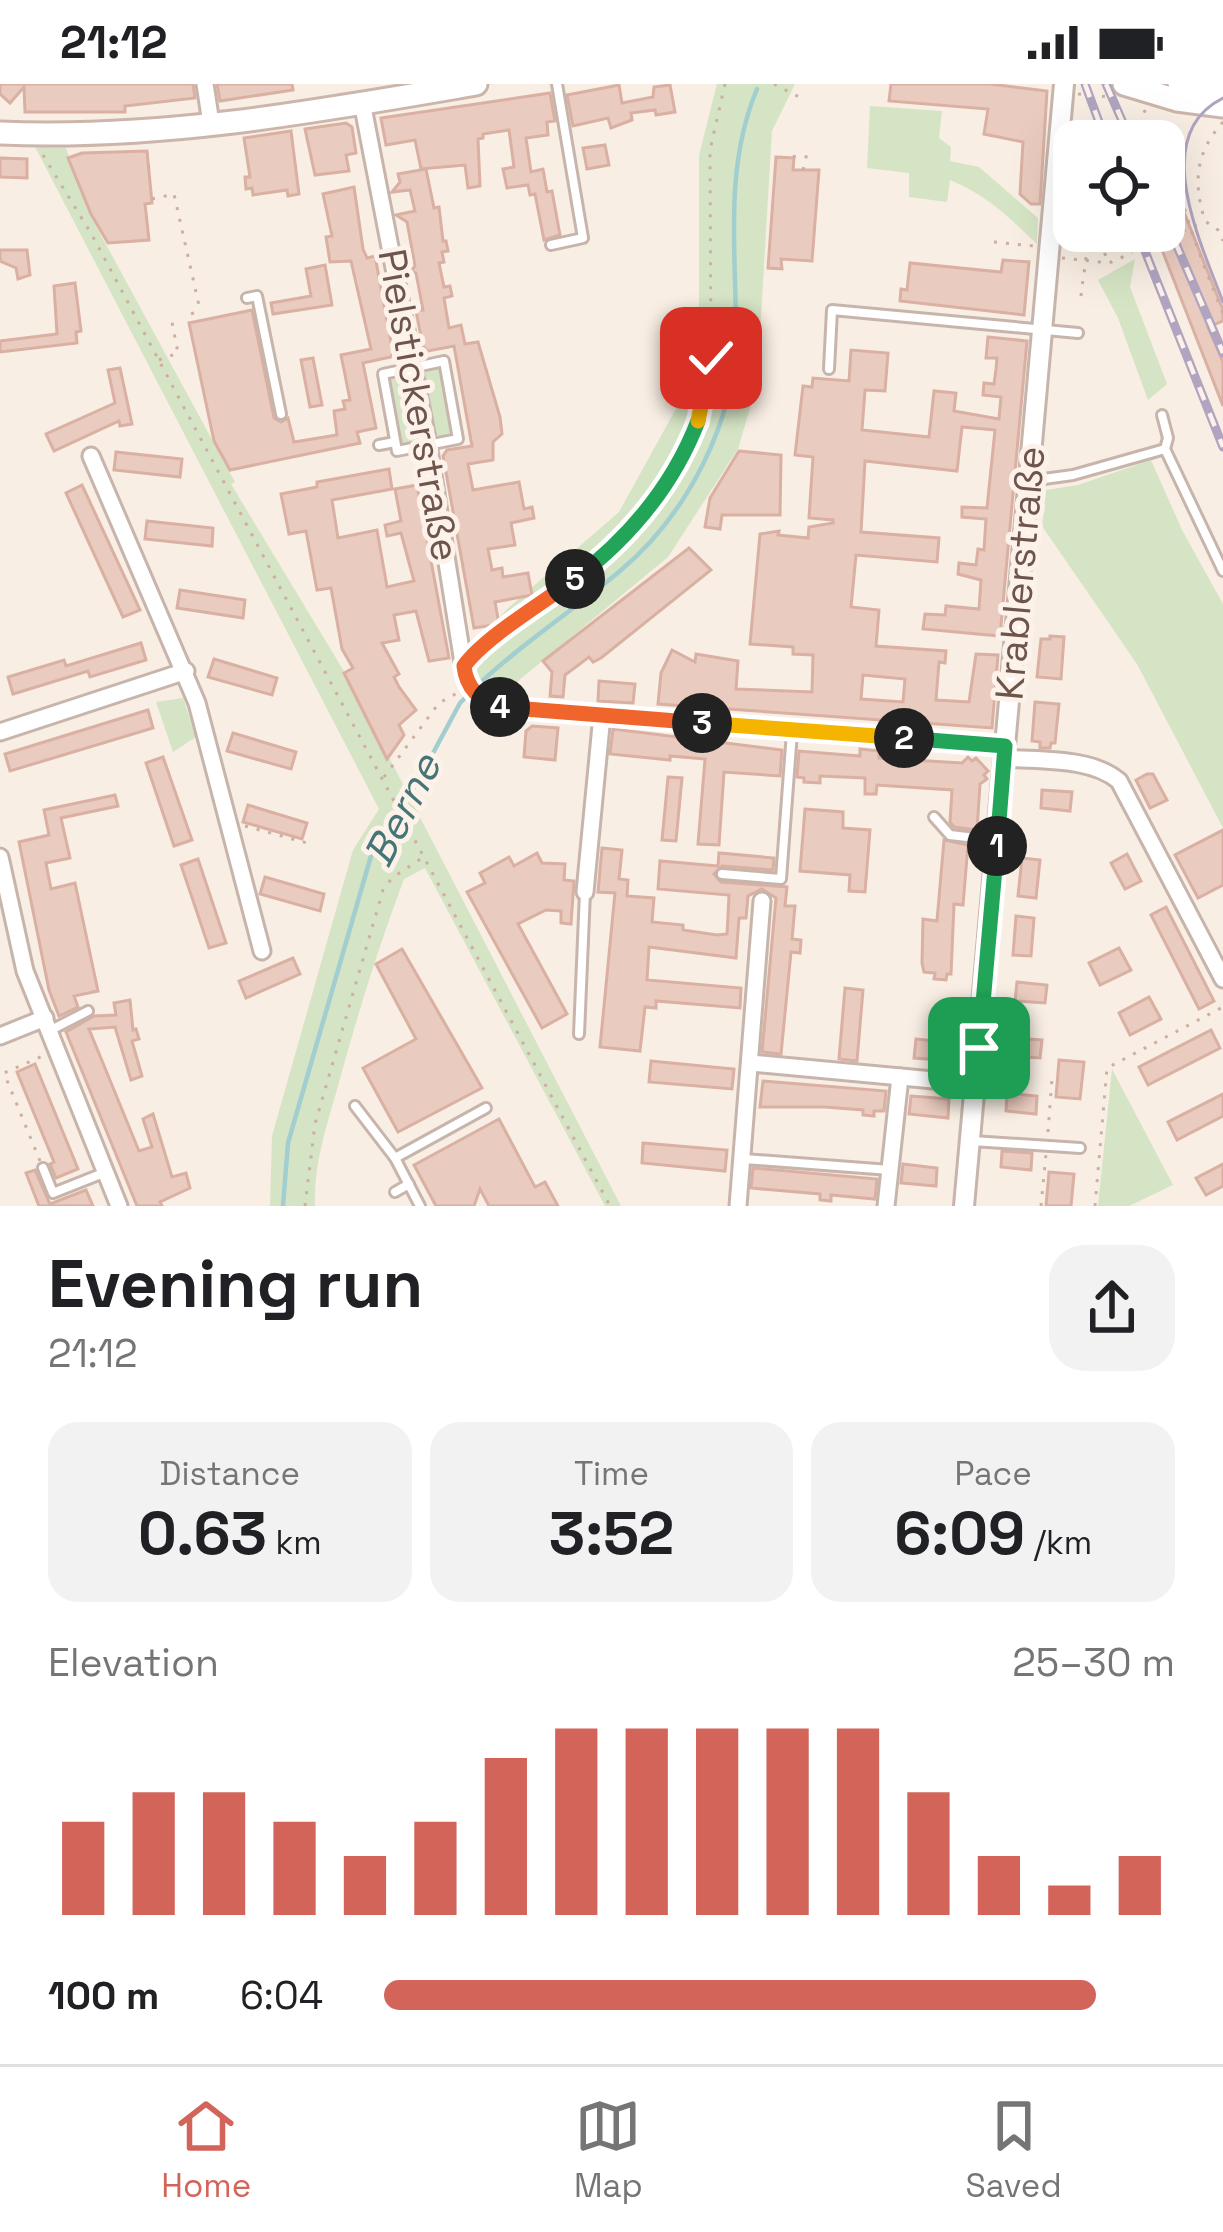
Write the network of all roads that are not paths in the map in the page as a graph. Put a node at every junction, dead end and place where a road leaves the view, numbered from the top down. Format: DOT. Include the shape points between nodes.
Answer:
graph roads {
  1 [pos="206,84"];
  2 [pos="476,84"];
  3 [pos="557,84"];
  4 [pos="1179,84"];
  5 [pos="1223,88"];
  6 [pos="1064,92"];
  7 [pos="1126,94"];
  8 [pos="362,103"];
  9 [pos="1223,106"];
  10 [pos="211,123"];
  11 [pos="0,133"];
  12 [pos="551,245"];
  13 [pos="248,298"];
  14 [pos="1040,330"];
  15 [pos="1078,333"];
  16 [pos="413,368"];
  17 [pos="829,369"];
  18 [pos="281,414"];
  19 [pos="1162,415"];
  20 [pos="395,442"];
  21 [pos="379,445"];
  22 [pos="428,445"];
  23 [pos="1165,449"];
  24 [pos="91,456"];
  25 [pos="1028,482"];
  26 [pos="1223,571"];
  27 [pos="186,671"];
  28 [pos="602,715"];
  29 [pos="793,730"];
  30 [pos="0,732"];
  31 [pos="1005,752"];
  32 [pos="934,818"];
  33 [pos="997,846"];
  34 [pos="0,857"];
  35 [pos="722,874"];
  36 [pos="585,892"];
  37 [pos="762,901"];
  38 [pos="7,924"];
  39 [pos="262,951"];
  40 [pos="1223,979"];
  41 [pos="88,1011"];
  42 [pos="47,1024"];
  43 [pos="579,1034"];
  44 [pos="0,1036"];
  45 [pos="751,1063"];
  46 [pos="900,1077"];
  47 [pos="976,1084"];
  48 [pos="356,1106"];
  49 [pos="486,1108"];
  50 [pos="970,1141"];
  51 [pos="1080,1148"];
  52 [pos="395,1158"];
  53 [pos="742,1158"];
  54 [pos="43,1168"];
  55 [pos="890,1170"];
  56 [pos="107,1172"];
  57 [pos="410,1184"];
  58 [pos="395,1192"];
  59 [pos="416,1205"];
  60 [pos="119,1206"];
  61 [pos="738,1206"];
  62 [pos="886,1206"];
  63 [pos="964,1206"];
  1 -- 10 [label="street"];
  2 -- 8 [label="main road"];
  3 -- 12 [label="lane" via="583,238"];
  4 -- 5 [label="main road"];
  6 -- 14 [label="street, Krablerstraße" via="1041,252"];
  7 -- 9 [label="main road"];
  8 -- 10 [label="main road"];
  8 -- 16 [label="street, Pielstickerstraße"];
  10 -- 11 [label="main road" via="124,134"];
  13 -- 18 [label="lane" via="257,296"];
  14 -- 15 [label="lane"];
  14 -- 17 [label="lane" via="832,310"];
  14 -- 25 [label="street, Krablerstraße"];
  16 -- 20 [label="lane" via="383,374"];
  16 -- 22 [label="street, Pielstickerstraße"];
  16 -- 22 [label="lane" via="444,362 458,439"];
  19 -- 23 [label="lane"];
  20 -- 21 [label="lane"];
  20 -- 22 [label="lane" via="397,451"];
  22 -- 28 [label="street, Pielstickerstraße" via="464,670 483,702"];
  23 -- 25 [label="lane"];
  23 -- 26 [label="lane"];
  24 -- 27 [label="street"];
  25 -- 31 [label="street, Krablerstraße"];
  27 -- 30 [label="street"];
  27 -- 39 [label="street"];
  28 -- 29 [label="street"];
  28 -- 36 [label="street"];
  29 -- 31 [label="street"];
  29 -- 35 [label="lane" via="782,879"];
  31 -- 33 [label="street, Krablerstraße"];
  31 -- 40 [label="street" via="1091,766 1119,781"];
  32 -- 33 [label="lane" via="950,835"];
  33 -- 47 [label="street, Krablerstraße"];
  34 -- 38 [label="street"];
  36 -- 43 [label="lane"];
  37 -- 45 [label="street"];
  38 -- 42 [label="street"];
  41 -- 42 [label="lane"];
  42 -- 44 [label="street"];
  42 -- 56 [label="street"];
  45 -- 46 [label="street"];
  45 -- 53 [label="street"];
  46 -- 47 [label="street"];
  46 -- 55 [label="street"];
  47 -- 50 [label="street, Krablerstraße"];
  48 -- 52 [label="lane"];
  49 -- 52 [label="lane"];
  50 -- 51 [label="lane"];
  50 -- 63 [label="street, Krablerstraße"];
  52 -- 57 [label="lane"];
  53 -- 55 [label="lane"];
  53 -- 61 [label="street"];
  54 -- 56 [label="lane" via="52,1192"];
  55 -- 62 [label="street"];
  56 -- 60 [label="street"];
  57 -- 58 [label="lane"];
  57 -- 59 [label="lane"];
}
